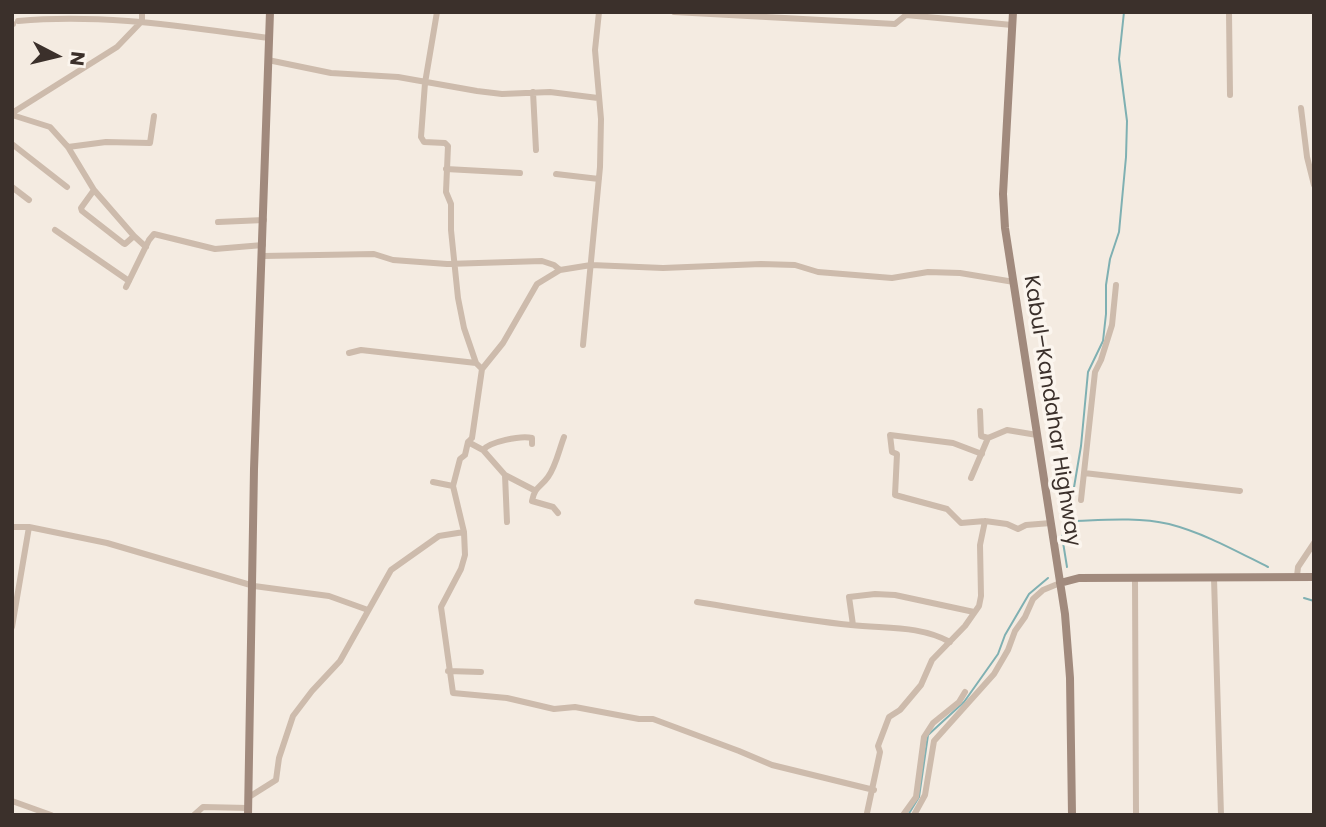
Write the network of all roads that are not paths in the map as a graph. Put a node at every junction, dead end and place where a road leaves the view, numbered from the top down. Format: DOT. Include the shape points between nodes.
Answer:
graph roads {
  1 [pos="142,12"];
  2 [pos="270,12"];
  3 [pos="437,12"];
  4 [pos="599,12"];
  5 [pos="674,12"];
  6 [pos="1013,12"];
  7 [pos="1229,12"];
  8 [pos="53,15"];
  9 [pos="142,21"];
  10 [pos="14,23"];
  11 [pos="1012,25"];
  12 [pos="269,38"];
  13 [pos="268,60"];
  14 [pos="425,83"];
  15 [pos="533,92"];
  16 [pos="1230,96"];
  17 [pos="598,98"];
  18 [pos="1301,108"];
  19 [pos="12,114"];
  20 [pos="154,116"];
  21 [pos="12,144"];
  22 [pos="68,147"];
  23 [pos="536,150"];
  24 [pos="446,169"];
  25 [pos="520,173"];
  26 [pos="556,174"];
  27 [pos="599,179"];
  28 [pos="1314,185"];
  29 [pos="12,187"];
  30 [pos="67,187"];
  31 [pos="94,190"];
  32 [pos="29,201"];
  33 [pos="264,220"];
  34 [pos="218,222"];
  35 [pos="55,230"];
  36 [pos="134,236"];
  37 [pos="263,245"];
  38 [pos="146,247"];
  39 [pos="263,256"];
  40 [pos="454,262"];
  41 [pos="591,265"];
  42 [pos="560,270"];
  43 [pos="1014,282"];
  44 [pos="1116,285"];
  45 [pos="583,345"];
  46 [pos="349,353"];
  47 [pos="476,363"];
  48 [pos="482,369"];
  49 [pos="980,411"];
  50 [pos="1037,435"];
  51 [pos="564,438"];
  52 [pos="988,438"];
  53 [pos="468,442"];
  54 [pos="532,444"];
  55 [pos="483,450"];
  56 [pos="982,454"];
  57 [pos="1084,473"];
  58 [pos="505,475"];
  59 [pos="971,478"];
  60 [pos="433,482"];
  61 [pos="453,486"];
  62 [pos="534,490"];
  63 [pos="1240,491"];
  64 [pos="1081,500"];
  65 [pos="558,513"];
  66 [pos="985,521"];
  67 [pos="507,522"];
  68 [pos="1051,523"];
  69 [pos="12,527"];
  70 [pos="29,527"];
  71 [pos="464,532"];
  72 [pos="1314,543"];
  73 [pos="1297,576"];
  74 [pos="1314,577"];
  75 [pos="1214,578"];
  76 [pos="1135,579"];
  77 [pos="1060,583"];
  78 [pos="254,586"];
  79 [pos="697,602"];
  80 [pos="368,610"];
  81 [pos="974,611"];
  82 [pos="853,625"];
  83 [pos="12,627"];
  84 [pos="950,642"];
  85 [pos="448,671"];
  86 [pos="481,672"];
  87 [pos="965,692"];
  88 [pos="925,736"];
  89 [pos="936,738"];
  90 [pos="874,790"];
  91 [pos="249,797"];
  92 [pos="919,798"];
  93 [pos="12,801"];
  94 [pos="248,812"];
  95 [pos="867,813"];
  96 [pos="51,815"];
  97 [pos="194,815"];
  98 [pos="903,815"];
  99 [pos="914,815"];
  100 [pos="1072,815"];
  101 [pos="1136,815"];
  102 [pos="1221,815"];
  1 -- 9 [label="street"];
  2 -- 12 [label="main road"];
  3 -- 14 [label="street"];
  4 -- 17 [label="street" via="595,51"];
  5 -- 11 [label="street" via="895,24 906,15"];
  6 -- 11 [label="main road, Kabul–Kandahar Highway"];
  7 -- 16 [label="street"];
  8 -- 9 [label="street"];
  8 -- 10 [label="street"];
  9 -- 12 [label="street"];
  9 -- 19 [label="street" via="117,47"];
  11 -- 43 [label="main road, Kabul–Kandahar Highway" via="1003,194"];
  12 -- 13 [label="main road"];
  13 -- 14 [label="street"];
  13 -- 33 [label="main road"];
  14 -- 15 [label="street" via="502,94"];
  14 -- 24 [label="street" via="422,140 447,144"];
  15 -- 17 [label="street"];
  15 -- 23 [label="street"];
  17 -- 27 [label="street"];
  18 -- 28 [label="street"];
  19 -- 22 [label="street" via="50,127"];
  20 -- 22 [label="street" via="150,143"];
  21 -- 30 [label="street"];
  22 -- 31 [label="street"];
  24 -- 25 [label="street"];
  24 -- 40 [label="street"];
  26 -- 27 [label="street"];
  27 -- 41 [label="street"];
  29 -- 32 [label="street"];
  31 -- 36 [label="street"];
  31 -- 36 [label="street" via="82,211 125,244"];
  33 -- 34 [label="street"];
  33 -- 37 [label="main road"];
  35 -- 38 [label="street" via="127,284"];
  36 -- 38 [label="street"];
  37 -- 38 [label="street" via="215,249 154,234"];
  37 -- 39 [label="main road"];
  39 -- 40 [label="street" via="374,254 393,260"];
  39 -- 78 [label="main road"];
  40 -- 42 [label="street" via="542,261"];
  40 -- 47 [label="street" via="464,326"];
  41 -- 42 [label="street"];
  41 -- 43 [label="street" via="783,264 892,278 960,273"];
  41 -- 45 [label="street"];
  42 -- 48 [label="street" via="537,284"];
  43 -- 50 [label="main road, Kabul–Kandahar Highway"];
  44 -- 57 [label="street" via="1112,325 1095,372"];
  46 -- 47 [label="street" via="361,350"];
  47 -- 48 [label="street"];
  48 -- 53 [label="street"];
  49 -- 52 [label="street" via="981,436"];
  50 -- 52 [label="street" via="1007,430"];
  50 -- 68 [label="main road, Kabul–Kandahar Highway"];
  51 -- 62 [label="street" via="547,477"];
  52 -- 56 [label="street"];
  53 -- 55 [label="street"];
  53 -- 61 [label="street"];
  54 -- 55 [label="street" via="532,438 518,436"];
  55 -- 58 [label="street"];
  56 -- 59 [label="street"];
  56 -- 66 [label="street" via="953,443 890,435 892,452 897,454 895,495 947,509 961,523"];
  57 -- 63 [label="street"];
  57 -- 64 [label="street"];
  58 -- 62 [label="street"];
  58 -- 67 [label="street"];
  60 -- 61 [label="street"];
  61 -- 71 [label="street"];
  62 -- 65 [label="street" via="532,501"];
  66 -- 68 [label="street" via="1018,529"];
  66 -- 81 [label="street" via="980,544 981,596"];
  68 -- 77 [label="main road, Kabul–Kandahar Highway"];
  69 -- 70 [label="street"];
  70 -- 78 [label="street" via="107,543"];
  70 -- 83 [label="street"];
  71 -- 80 [label="street" via="439,536 391,569"];
  71 -- 85 [label="street" via="461,569 441,607"];
  72 -- 73 [label="street"];
  73 -- 74 [label="main road"];
  73 -- 75 [label="main road"];
  75 -- 76 [label="main road"];
  75 -- 102 [label="street"];
  76 -- 77 [label="main road" via="1079,578"];
  76 -- 101 [label="street"];
  77 -- 89 [label="street" via="1033,599 994,674"];
  77 -- 100 [label="main road, Kabul–Kandahar Highway" via="1070,678"];
  78 -- 80 [label="street" via="329,596"];
  78 -- 91 [label="main road"];
  79 -- 82 [label="street"];
  80 -- 91 [label="street" via="340,661 293,716 276,780"];
  81 -- 82 [label="street" via="895,595 849,597"];
  81 -- 84 [label="street"];
  82 -- 84 [label="street" via="909,628"];
  84 -- 90 [label="street" via="932,660 921,685 889,718 878,746"];
  85 -- 86 [label="street"];
  85 -- 90 [label="street" via="455,695 653,719 772,765"];
  87 -- 88 [label="street"];
  88 -- 89 [label="street"];
  88 -- 92 [label="street"];
  89 -- 92 [label="street"];
  90 -- 95 [label="street"];
  91 -- 94 [label="main road"];
  92 -- 98 [label="street"];
  92 -- 99 [label="street"];
  93 -- 96 [label="street"];
  94 -- 97 [label="street" via="203,807"];
}
